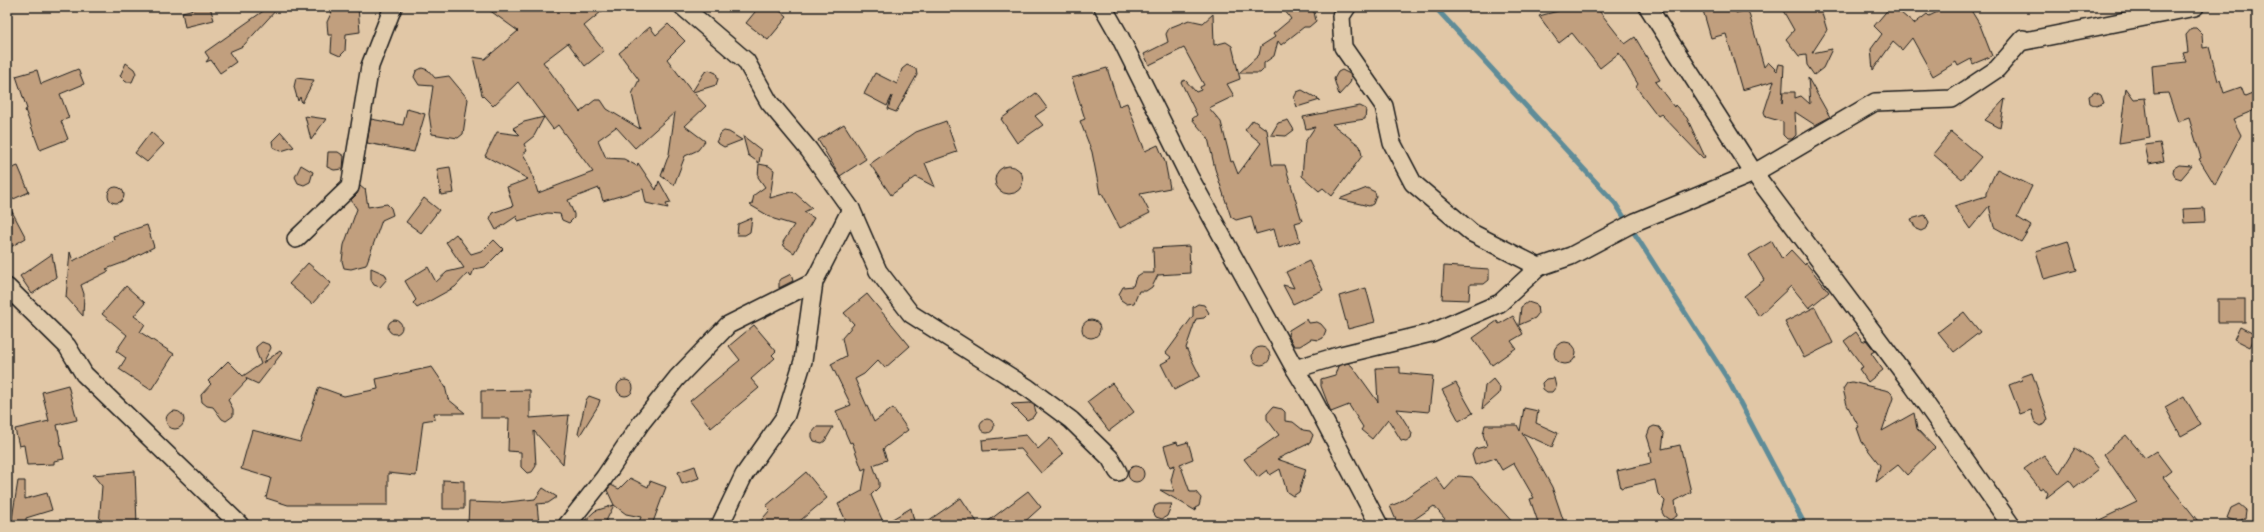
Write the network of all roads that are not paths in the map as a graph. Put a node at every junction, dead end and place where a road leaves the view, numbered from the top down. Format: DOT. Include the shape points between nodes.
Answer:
graph roads {
  1 [pos="393,7"];
  2 [pos="683,7"];
  3 [pos="1103,7"];
  4 [pos="1347,7"];
  5 [pos="1648,7"];
  6 [pos="2195,7"];
  7 [pos="1754,173"];
  8 [pos="851,209"];
  9 [pos="296,239"];
  10 [pos="1539,267"];
  11 [pos="814,282"];
  12 [pos="7,287"];
  13 [pos="1295,370"];
  14 [pos="1118,472"];
  15 [pos="240,525"];
  16 [pos="567,525"];
  17 [pos="720,525"];
  18 [pos="1379,525"];
  19 [pos="2011,525"];
  1 -- 9 [label="street" via="370,66 350,187"];
  2 -- 8 [label="street" via="746,60 769,102 809,150"];
  3 -- 13 [label="street" via="1189,176"];
  4 -- 10 [label="street" via="1341,16 1343,47 1384,106 1392,143 1413,183 1472,233"];
  5 -- 7 [label="street"];
  6 -- 7 [label="street" via="2024,40 1997,69 1952,99 1875,102"];
  7 -- 10 [label="street" via="1635,222 1571,256"];
  7 -- 19 [label="street" via="1914,387"];
  8 -- 11 [label="street"];
  8 -- 14 [label="street" via="878,271 911,314 1028,388 1071,420 1110,458"];
  10 -- 13 [label="street" via="1500,303 1431,334 1341,355"];
  11 -- 16 [label="street" via="728,325 677,378 650,411 604,478"];
  11 -- 17 [label="street" via="803,360 786,414 744,475"];
  12 -- 15 [label="street" via="67,346 84,374"];
  13 -- 18 [label="street" via="1312,396"];
}
